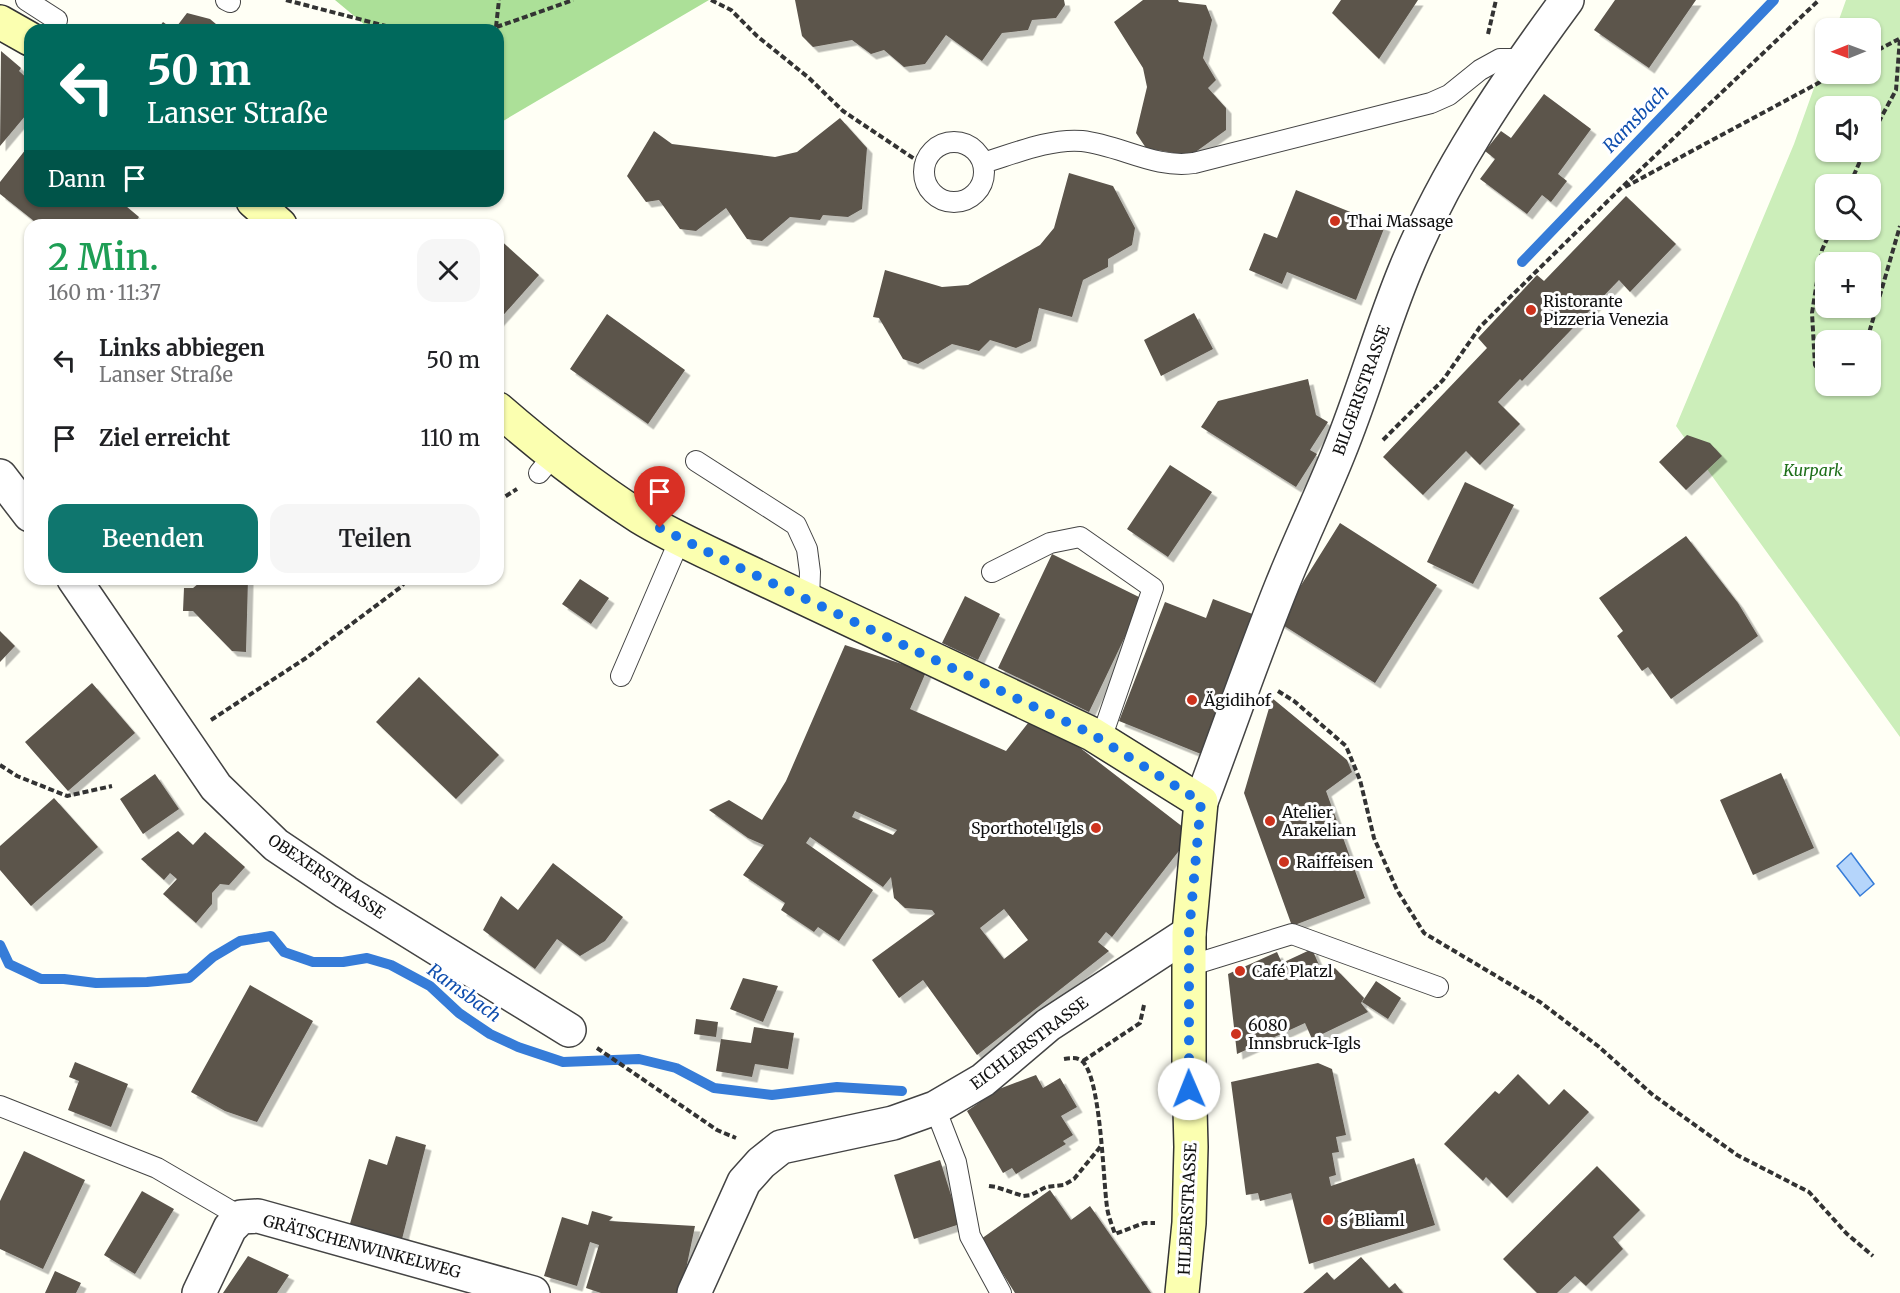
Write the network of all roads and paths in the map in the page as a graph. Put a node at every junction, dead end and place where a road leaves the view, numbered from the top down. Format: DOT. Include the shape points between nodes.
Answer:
graph roads {
  1 [pos="26,0"];
  2 [pos="286,0"];
  3 [pos="499,0"];
  4 [pos="573,0"];
  5 [pos="711,0"];
  6 [pos="1567,0"];
  7 [pos="1819,0"];
  8 [pos="57,17"];
  9 [pos="0,22"];
  10 [pos="378,24"];
  11 [pos="496,24"];
  12 [pos="504,24"];
  13 [pos="24,36"];
  14 [pos="1900,39"];
  15 [pos="1881,48"];
  16 [pos="1524,59"];
  17 [pos="1816,84"];
  18 [pos="1881,118"];
  19 [pos="983,163"];
  20 [pos="925,166"];
  21 [pos="1619,190"];
  22 [pos="260,207"];
  23 [pos="273,219"];
  24 [pos="1900,226"];
  25 [pos="1826,240"];
  26 [pos="1870,330"];
  27 [pos="1815,365"];
  28 [pos="504,416"];
  29 [pos="1340,451"];
  30 [pos="696,461"];
  31 [pos="0,476"];
  32 [pos="24,507"];
  33 [pos="680,539"];
  34 [pos="992,572"];
  35 [pos="78,585"];
  36 [pos="402,585"];
  37 [pos="809,601"];
  38 [pos="1249,673"];
  39 [pos="621,676"];
  40 [pos="181,736"];
  41 [pos="1101,739"];
  42 [pos="0,765"];
  43 [pos="111,786"];
  44 [pos="1201,802"];
  45 [pos="1189,933"];
  46 [pos="1189,979"];
  47 [pos="1438,987"];
  48 [pos="569,1030"];
  49 [pos="606,1054"];
  50 [pos="1057,1060"];
  51 [pos="1083,1061"];
  52 [pos="0,1106"];
  53 [pos="935,1108"];
  54 [pos="1102,1145"];
  55 [pos="781,1147"];
  56 [pos="960,1183"];
  57 [pos="241,1217"];
  58 [pos="1189,1223"];
  59 [pos="1873,1256"];
  60 [pos="199,1293"];
  61 [pos="533,1293"];
  62 [pos="694,1293"];
  63 [pos="1001,1293"];
  64 [pos="1182,1293"];
  1 -- 8 [label="lane"];
  2 -- 10 [label="path"];
  3 -- 11 [label="path"];
  4 -- 12 [label="path"];
  5 -- 20 [label="path" via="731,10 843,111"];
  6 -- 16 [label="street, BILGERISTRASSE"];
  7 -- 21 [label="path"];
  9 -- 13 [label="main road"];
  14 -- 15 [label="path"];
  14 -- 18 [label="path" via="1896,90"];
  16 -- 19 [label="lane" via="1500,59 1431,103 1194,163 1174,165 1083,141 1066,141"];
  16 -- 29 [label="street, BILGERISTRASSE" via="1476,132 1420,236"];
  17 -- 21 [label="path"];
  19 -- 20 [label="lane" via="974,148 957,141 933,150"];
  19 -- 20 [label="lane" via="985,172 979,188 974,195 959,201 936,195 926,182"];
  21 -- 29 [label="path" via="1480,327 1443,380 1378,445"];
  22 -- 23 [label="main road"];
  24 -- 26 [label="path"];
  25 -- 27 [label="path" via="1812,313"];
  28 -- 33 [label="main road" via="546,464"];
  29 -- 38 [label="street, BILGERISTRASSE" via="1281,586"];
  30 -- 37 [label="lane" via="796,525 807,549"];
  31 -- 32 [label="street"];
  33 -- 37 [label="main road"];
  33 -- 39 [label="lane"];
  34 -- 41 [label="lane" via="1050,543 1080,537 1153,588"];
  35 -- 40 [label="street, OBEXERSTRASSE"];
  36 -- 40 [label="path" via="306,658"];
  37 -- 41 [label="main road"];
  38 -- 44 [label="street, BILGERISTRASSE"];
  38 -- 59 [label="path" via="1294,700 1346,746 1360,780 1374,838 1397,890 1424,933 1540,1002 1653,1095 1737,1155 1809,1192"];
  40 -- 48 [label="street, OBEXERSTRASSE" via="216,788 276,845"];
  41 -- 44 [label="main road"];
  42 -- 43 [label="path" via="67,796"];
  44 -- 45 [label="main road, HILBERSTRASSE"];
  45 -- 46 [label="main road, HILBERSTRASSE"];
  45 -- 53 [label="street, EICHLERSTRASSE" via="1048,1024 983,1080"];
  46 -- 47 [label="lane" via="1292,934"];
  46 -- 51 [label="path" via="1144,1001 1140,1023"];
  46 -- 58 [label="main road, HILBERSTRASSE"];
  49 -- 55 [label="path" via="717,1130 747,1142"];
  50 -- 51 [label="path"];
  51 -- 54 [label="path" via="1098,1106"];
  52 -- 57 [label="lane" via="157,1168"];
  53 -- 55 [label="street, EICHLERSTRASSE" via="893,1123"];
  53 -- 56 [label="lane" via="956,1161"];
  54 -- 56 [label="path" via="1074,1179 1030,1195 996,1186"];
  54 -- 58 [label="path" via="1107,1210 1115,1234 1144,1223"];
  55 -- 62 [label="street, EICHLERSTRASSE" via="744,1182"];
  56 -- 63 [label="lane" via="970,1236"];
  57 -- 60 [label="street, GRÄTSCHENWINKELWEG" via="230,1228"];
  57 -- 61 [label="street, GRÄTSCHENWINKELWEG" via="258,1216"];
  58 -- 64 [label="main road, HILBERSTRASSE"];
}
